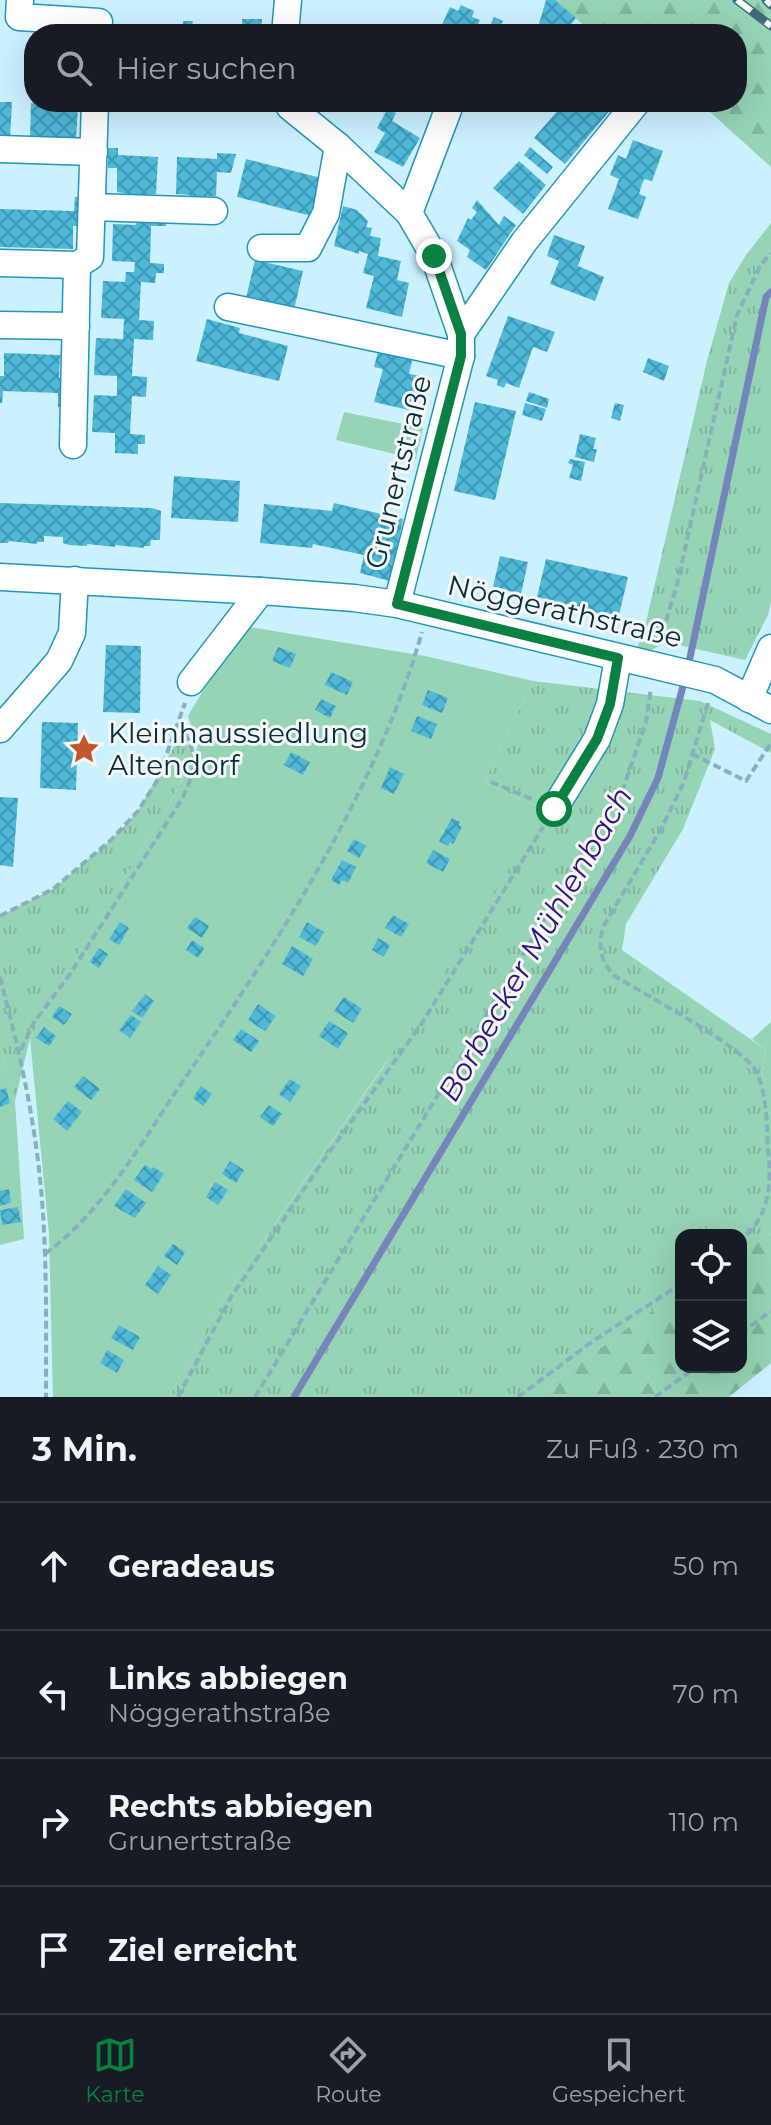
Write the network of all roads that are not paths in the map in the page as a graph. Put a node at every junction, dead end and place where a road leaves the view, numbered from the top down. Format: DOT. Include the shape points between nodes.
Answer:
graph roads {
  1 [pos="20,0"];
  2 [pos="288,0"];
  3 [pos="99,19"];
  4 [pos="286,24"];
  5 [pos="95,112"];
  6 [pos="296,112"];
  7 [pos="447,112"];
  8 [pos="629,112"];
  9 [pos="338,146"];
  10 [pos="0,149"];
  11 [pos="94,152"];
  12 [pos="92,207"];
  13 [pos="214,211"];
  14 [pos="409,213"];
  15 [pos="261,248"];
  16 [pos="0,263"];
  17 [pos="77,265"];
  18 [pos="228,307"];
  19 [pos="0,325"];
  20 [pos="76,326"];
  21 [pos="461,345"];
  22 [pos="73,445"];
  23 [pos="0,577"];
  24 [pos="75,580"];
  25 [pos="261,591"];
  26 [pos="397,604"];
  27 [pos="771,648"];
  28 [pos="618,658"];
  29 [pos="191,682"];
  30 [pos="760,705"];
  31 [pos="0,729"];
  32 [pos="554,809"];
  1 -- 3 [label="street" via="19,17"];
  2 -- 4 [label="street"];
  5 -- 11 [label="street"];
  6 -- 9 [label="street"];
  7 -- 14 [label="street"];
  8 -- 21 [label="street, Grunertstraße" via="524,242"];
  9 -- 14 [label="street"];
  9 -- 15 [label="street" via="326,213 308,248"];
  10 -- 11 [label="street"];
  11 -- 12 [label="street"];
  12 -- 13 [label="street"];
  12 -- 17 [label="street" via="90,257"];
  14 -- 21 [label="street" via="434,256"];
  16 -- 17 [label="street"];
  17 -- 20 [label="street"];
  18 -- 21 [label="street, Grunertstraße"];
  19 -- 20 [label="street"];
  20 -- 22 [label="street"];
  21 -- 26 [label="street, Grunertstraße"];
  23 -- 24 [label="street, Nöggerathstraße"];
  24 -- 25 [label="street, Nöggerathstraße"];
  24 -- 31 [label="street" via="72,633 59,661"];
  25 -- 26 [label="street, Nöggerathstraße"];
  25 -- 29 [label="street"];
  26 -- 28 [label="street, Nöggerathstraße"];
  27 -- 30 [label="street, Nöggerathstraße"];
  28 -- 30 [label="street, Nöggerathstraße" via="710,679"];
  28 -- 32 [label="street" via="597,739"];
}
